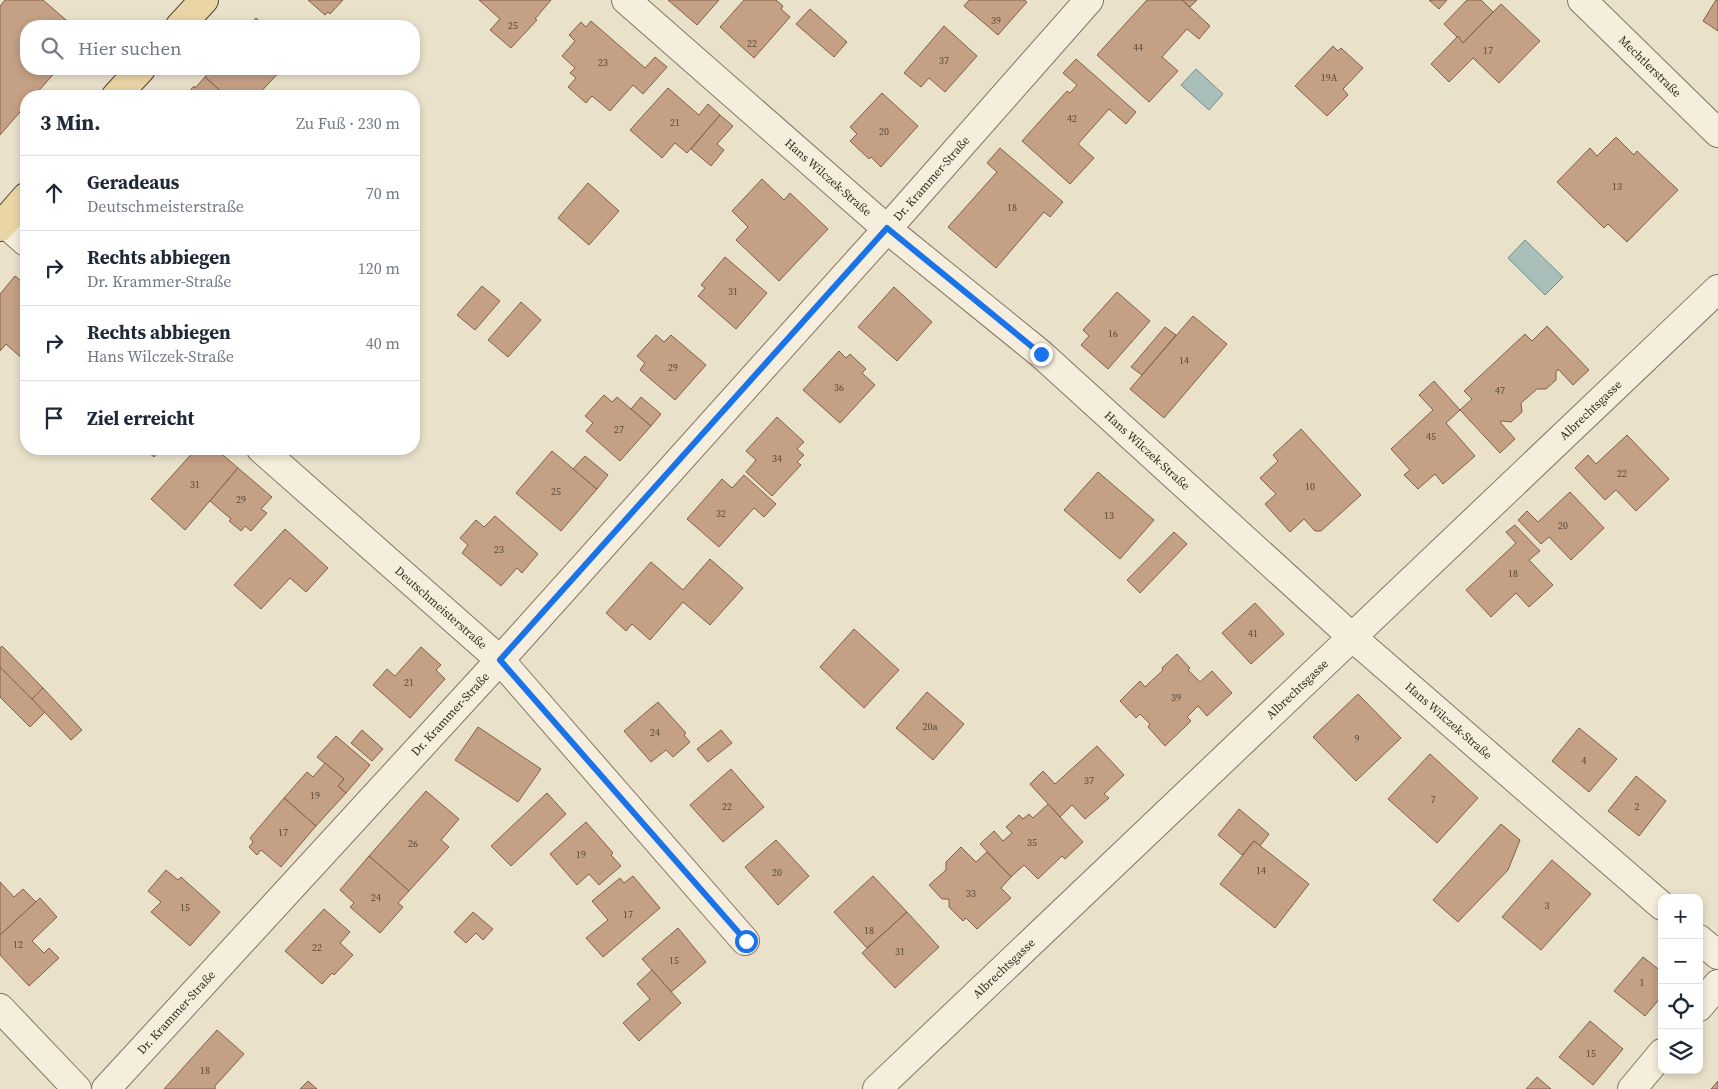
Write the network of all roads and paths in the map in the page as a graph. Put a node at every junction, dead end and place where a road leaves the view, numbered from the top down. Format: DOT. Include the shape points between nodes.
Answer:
graph roads {
  1 [pos="204,0"];
  2 [pos="626,0"];
  3 [pos="1089,0"];
  4 [pos="1582,0"];
  5 [pos="186,20"];
  6 [pos="135,75"];
  7 [pos="122,90"];
  8 [pos="1718,133"];
  9 [pos="20,203"];
  10 [pos="1,223"];
  11 [pos="887,228"];
  12 [pos="20,237"];
  13 [pos="1718,289"];
  14 [pos="267,455"];
  15 [pos="1352,637"];
  16 [pos="500,660"];
  17 [pos="1658,903"];
  18 [pos="746,941"];
  19 [pos="1703,942"];
  20 [pos="1718,955"];
  21 [pos="1718,984"];
  22 [pos="1703,1002"];
  23 [pos="0,1008"];
  24 [pos="1658,1058"];
  25 [pos="77,1089"];
  26 [pos="106,1089"];
  27 [pos="877,1089"];
  28 [pos="1632,1089"];
  1 -- 5 [label="main road"];
  2 -- 11 [label="street, Hans Wilczek-Straße"];
  3 -- 11 [label="street, Dr. Krammer-Straße"];
  4 -- 8 [label="street, Mechtlerstraße"];
  6 -- 7 [label="main road"];
  9 -- 10 [label="main road"];
  10 -- 12 [label="street"];
  11 -- 15 [label="street, Hans Wilczek-Straße" via="1041,354"];
  11 -- 16 [label="street, Dr. Krammer-Straße"];
  13 -- 15 [label="street, Albrechtsgasse"];
  14 -- 16 [label="street, Deutschmeisterstraße"];
  15 -- 17 [label="street, Hans Wilczek-Straße"];
  15 -- 27 [label="street, Albrechtsgasse"];
  16 -- 18 [label="street, Deutschmeisterstraße"];
  16 -- 26 [label="street, Dr. Krammer-Straße"];
  19 -- 20 [label="street"];
  21 -- 22 [label="street"];
  23 -- 25 [label="street"];
  24 -- 28 [label="street"];
}
